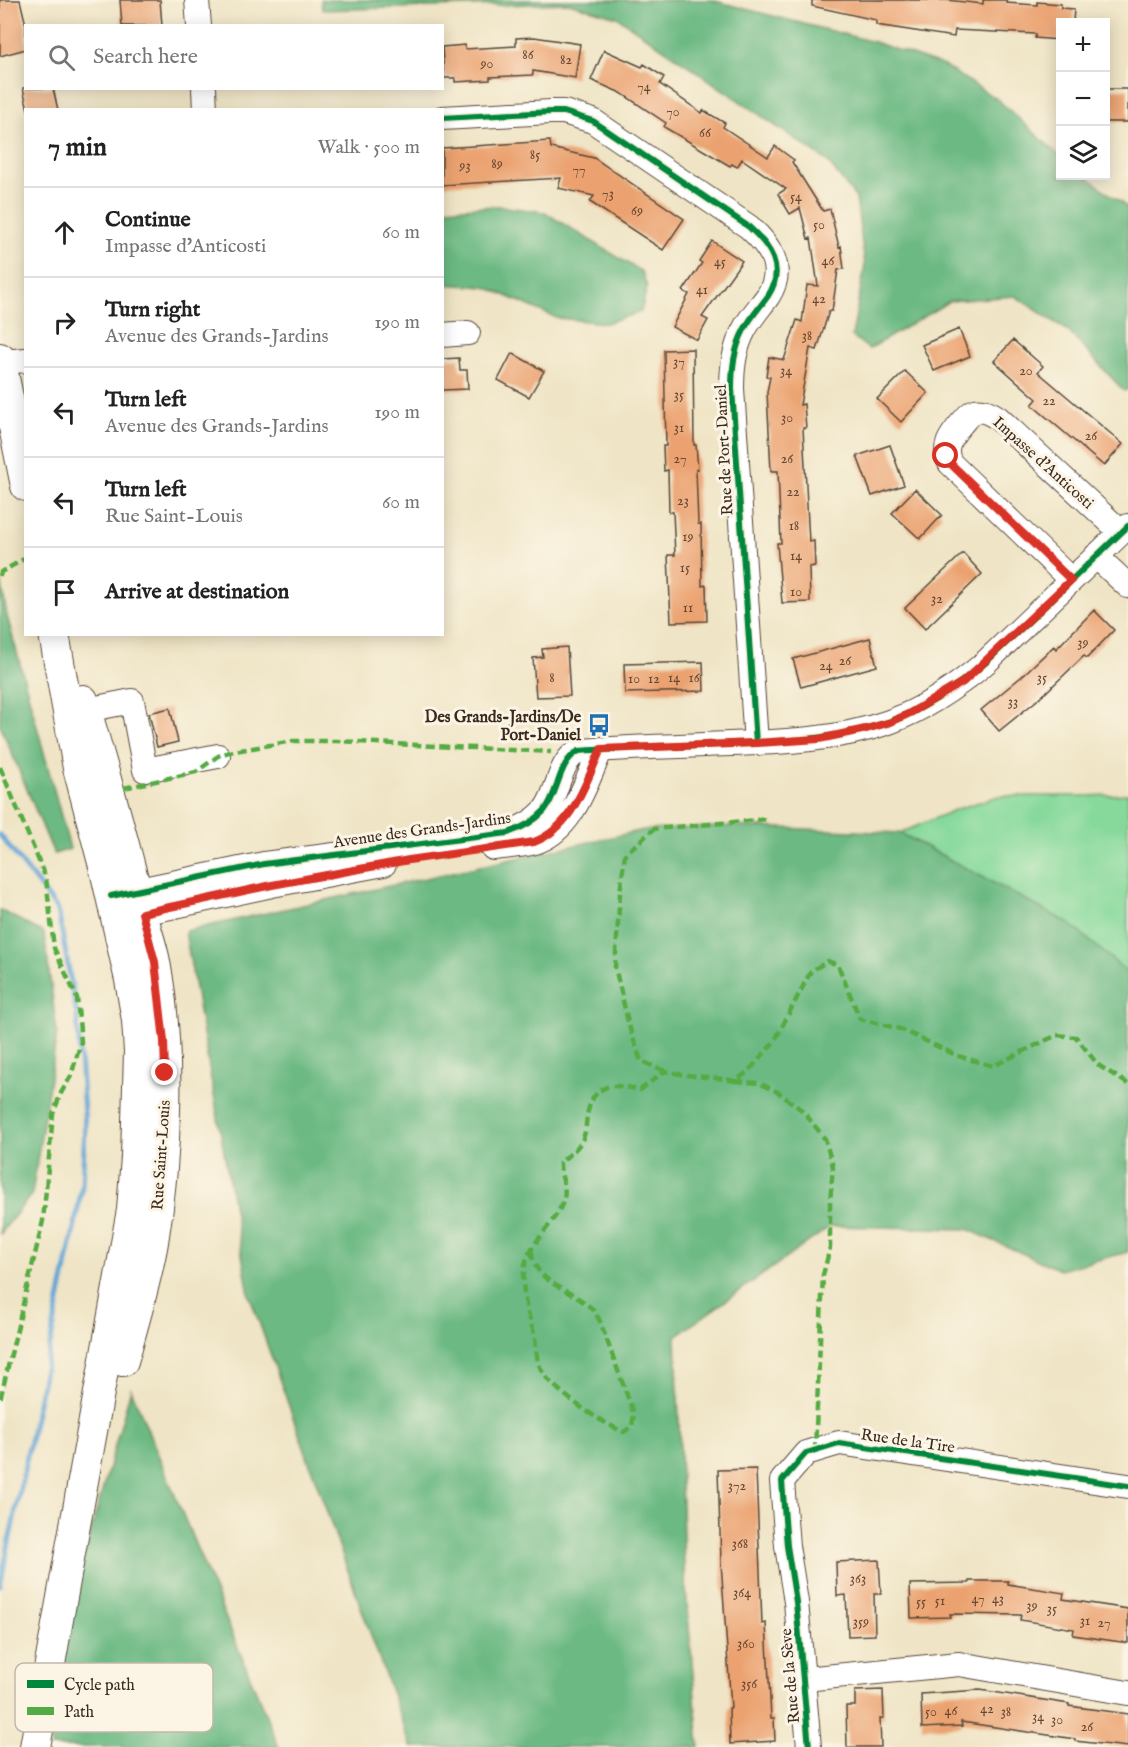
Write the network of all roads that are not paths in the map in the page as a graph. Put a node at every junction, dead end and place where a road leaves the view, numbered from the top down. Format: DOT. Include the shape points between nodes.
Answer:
graph roads {
  1 [pos="197,0"];
  2 [pos="199,24"];
  3 [pos="204,90"];
  4 [pos="205,108"];
  5 [pos="444,118"];
  6 [pos="468,333"];
  7 [pos="444,335"];
  8 [pos="0,360"];
  9 [pos="24,360"];
  10 [pos="24,476"];
  11 [pos="1125,529"];
  12 [pos="1096,556"];
  13 [pos="1071,580"];
  14 [pos="1128,586"];
  15 [pos="54,636"];
  16 [pos="64,636"];
  17 [pos="86,710"];
  18 [pos="756,743"];
  19 [pos="218,756"];
  20 [pos="126,905"];
  21 [pos="1128,1486"];
  22 [pos="796,1602"];
  23 [pos="49,1663"];
  24 [pos="804,1679"];
  25 [pos="1128,1694"];
  26 [pos="37,1732"];
  27 [pos="34,1747"];
  28 [pos="809,1747"];
  1 -- 2 [label="street"];
  3 -- 4 [label="street"];
  5 -- 18 [label="street, Rue de Port-Daniel" via="564,112 593,121 748,227 772,252 775,280 745,328 732,366"];
  6 -- 7 [label="street"];
  8 -- 9 [label="street"];
  8 -- 10 [label="main road"];
  11 -- 12 [label="street, Avenue des Grands-Jardins"];
  11 -- 13 [label="street, Impasse d'Anticosti" via="998,418 983,411 969,414 948,441 946,456 950,463"];
  12 -- 13 [label="street, Avenue des Grands-Jardins"];
  12 -- 14 [label="street"];
  13 -- 18 [label="street, Avenue des Grands-Jardins" via="963,682 910,713 848,734"];
  15 -- 20 [label="main road, Rue Saint-Louis" via="78,768"];
  16 -- 17 [label="main road, Rue Saint-Louis"];
  17 -- 19 [label="street" via="132,701 145,770"];
  17 -- 20 [label="main road, Rue Saint-Louis"];
  18 -- 20 [label="street, Avenue des Grands-Jardins" via="601,749 568,817 551,834 534,842"];
  20 -- 23 [label="main road, Rue Saint-Louis" via="155,962 164,1041 164,1126 158,1201 140,1298 66,1569"];
  21 -- 22 [label="street, Rue de la Tire" via="839,1443 806,1453 782,1481"];
  22 -- 24 [label="street, Rue de la Sève"];
  24 -- 25 [label="street" via="958,1664"];
  24 -- 28 [label="street, Rue de la Sève"];
  26 -- 27 [label="main road, Rue Saint-Louis"];
}
